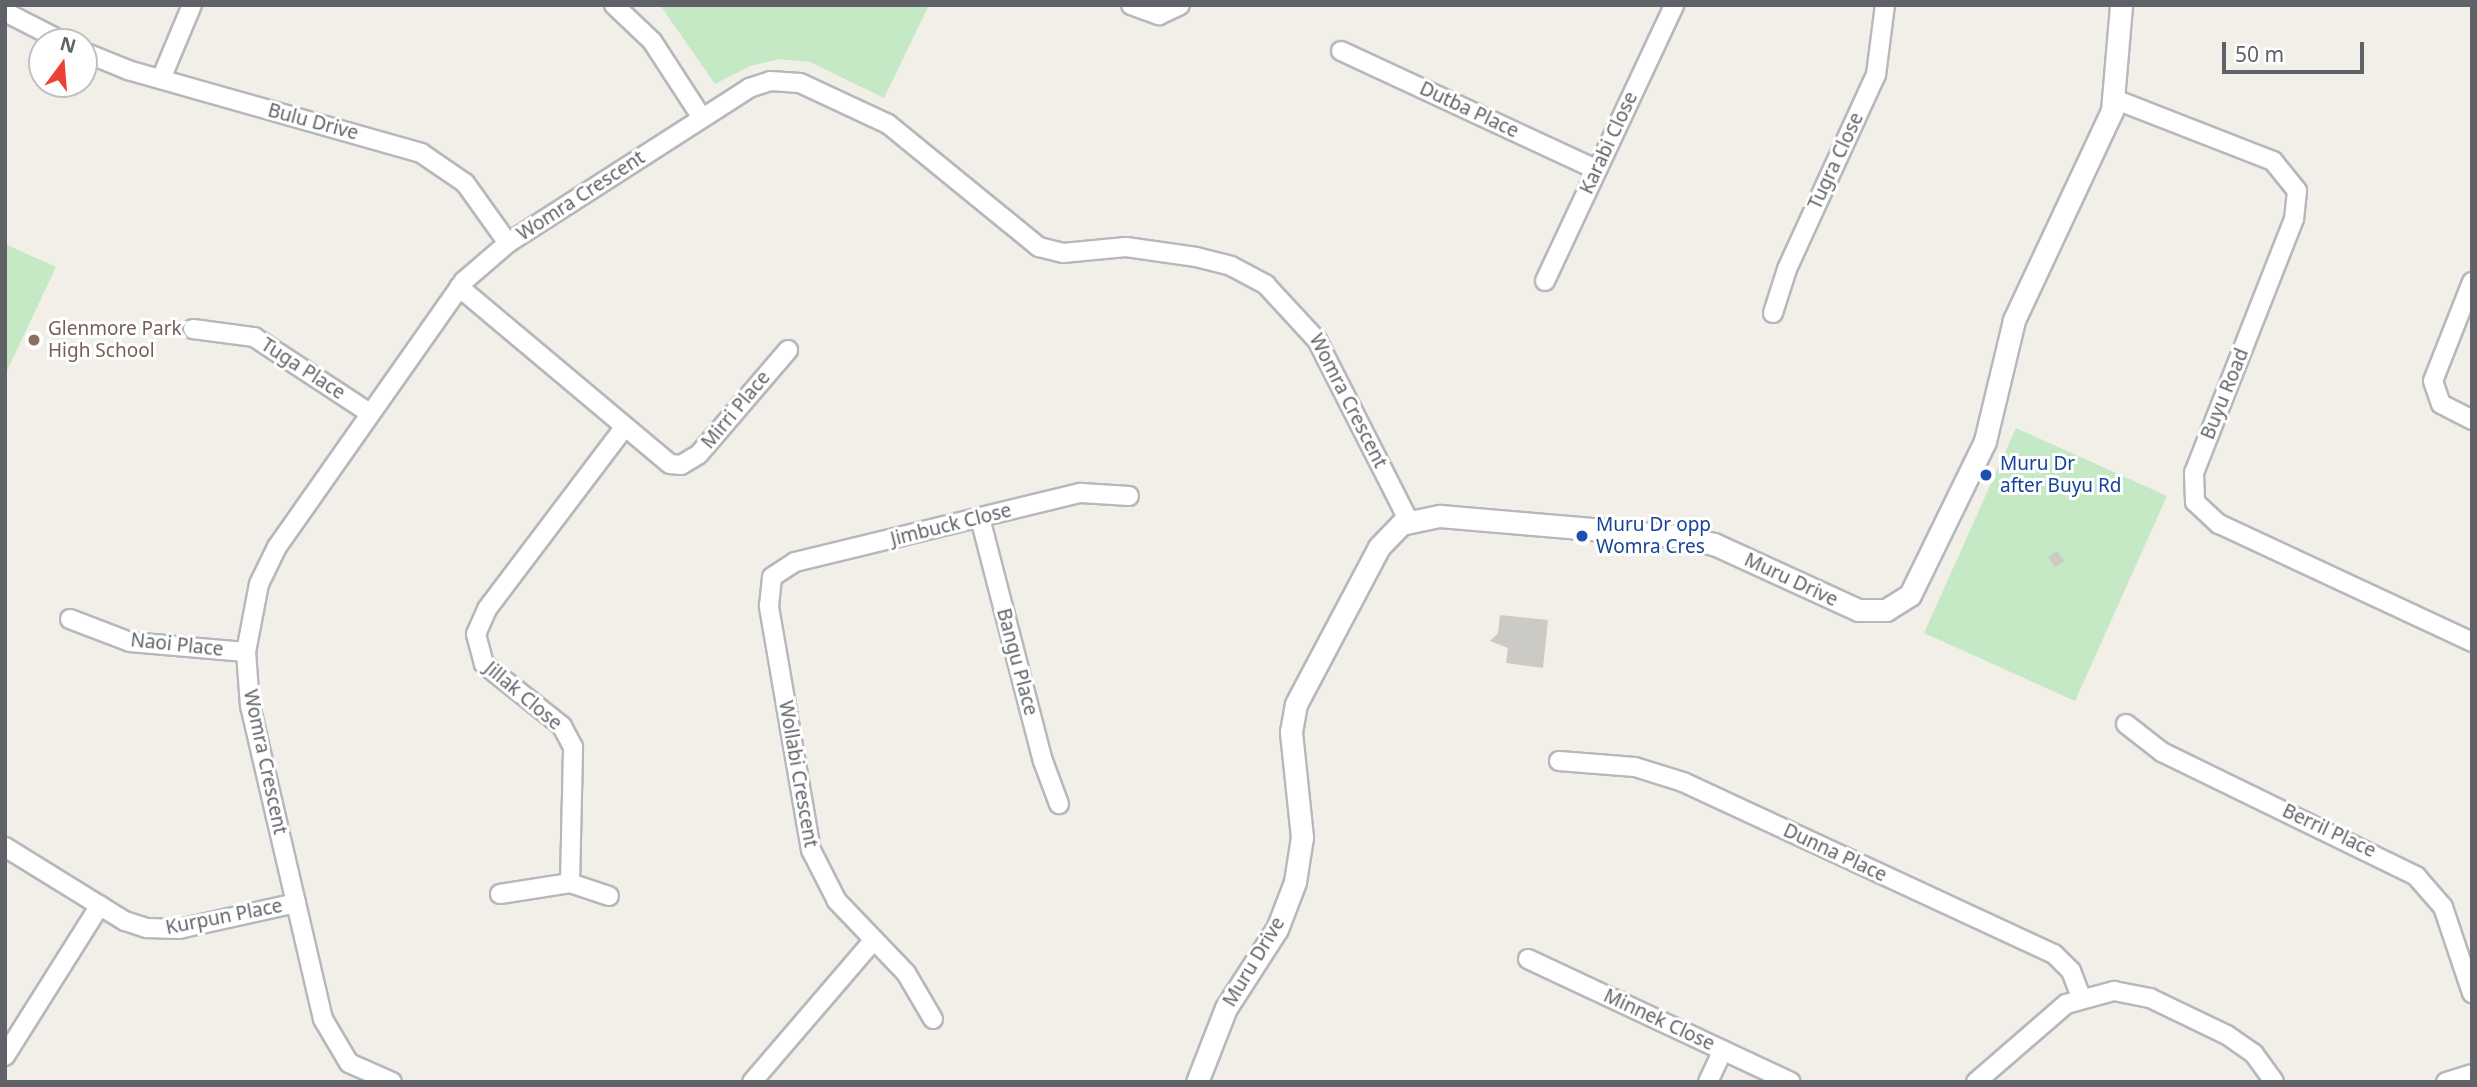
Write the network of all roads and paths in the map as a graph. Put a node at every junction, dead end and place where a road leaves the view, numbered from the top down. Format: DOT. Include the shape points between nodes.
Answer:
graph roads {
  1 [pos="192,5"];
  2 [pos="614,5"];
  3 [pos="1131,5"];
  4 [pos="1180,5"];
  5 [pos="1674,5"];
  6 [pos="1885,5"];
  7 [pos="2121,5"];
  8 [pos="5,12"];
  9 [pos="36,28"];
  10 [pos="1341,51"];
  11 [pos="98,57"];
  12 [pos="161,79"];
  13 [pos="2115,99"];
  14 [pos="702,118"];
  15 [pos="1597,170"];
  16 [pos="508,243"];
  17 [pos="1545,281"];
  18 [pos="2472,282"];
  19 [pos="459,287"];
  20 [pos="1773,313"];
  21 [pos="193,329"];
  22 [pos="788,350"];
  23 [pos="368,412"];
  24 [pos="2472,420"];
  25 [pos="623,429"];
  26 [pos="1129,496"];
  27 [pos="980,518"];
  28 [pos="1408,519"];
  29 [pos="776,572"];
  30 [pos="70,619"];
  31 [pos="2472,642"];
  32 [pos="246,652"];
  33 [pos="2126,724"];
  34 [pos="1559,761"];
  35 [pos="1059,804"];
  36 [pos="5,847"];
  37 [pos="570,883"];
  38 [pos="500,894"];
  39 [pos="608,896"];
  40 [pos="296,903"];
  41 [pos="100,905"];
  42 [pos="873,941"];
  43 [pos="1528,959"];
  44 [pos="2472,993"];
  45 [pos="2081,997"];
  46 [pos="933,1019"];
  47 [pos="1723,1050"];
  48 [pos="5,1056"];
  49 [pos="2472,1074"];
  50 [pos="392,1082"];
  51 [pos="752,1082"];
  52 [pos="1197,1082"];
  53 [pos="1708,1082"];
  54 [pos="1791,1082"];
  55 [pos="1976,1082"];
  56 [pos="2274,1082"];
  57 [pos="2446,1082"];
  1 -- 12 [label="street"];
  2 -- 14 [label="street" via="652,41"];
  3 -- 4 [label="street" via="1159,15"];
  5 -- 15 [label="street, Karabi Close"];
  6 -- 20 [label="street, Tugra Close" via="1876,75 1787,268"];
  7 -- 13 [label="street, Muru Drive"];
  8 -- 9 [label="street"];
  10 -- 15 [label="street, Dutba Place"];
  11 -- 12 [label="street, Bulu Drive"];
  12 -- 16 [label="street, Bulu Drive" via="421,153 465,183"];
  13 -- 28 [label="street, Muru Drive" via="2010,329 1980,452 1922,578 1895,607 1877,612 1849,607 1723,548 1685,537 1440,516"];
  13 -- 31 [label="street, Buyu Road" via="2273,162 2297,191 2294,219 2196,467 2195,502 2219,524"];
  14 -- 16 [label="street, Womra Crescent"];
  14 -- 28 [label="street, Womra Crescent" via="760,84 780,80 811,86 901,132 1039,247 1063,253 1126,247 1196,257 1255,278 1284,300 1312,332"];
  15 -- 17 [label="street, Karabi Close"];
  16 -- 19 [label="street, Womra Crescent"];
  18 -- 24 [label="street" via="2433,381 2441,404"];
  19 -- 23 [label="street, Womra Crescent"];
  19 -- 25 [label="street"];
  21 -- 23 [label="street, Tuga Place" via="254,337"];
  22 -- 25 [label="street, Mirri Place" via="699,454 681,465 659,460"];
  23 -- 32 [label="street, Womra Crescent" via="267,564 254,602"];
  25 -- 37 [label="street, Jillak Close" via="487,609 476,634 484,664 562,726 573,747"];
  26 -- 27 [label="street, Jimbuck Close" via="1081,493"];
  27 -- 29 [label="street, Jimbuck Close" via="795,562"];
  27 -- 35 [label="street, Bangu Place" via="1043,761"];
  28 -- 52 [label="street, Muru Drive" via="1379,547 1300,695 1291,732 1301,819 1295,882 1277,929 1226,1008"];
  29 -- 42 [label="street, Wollabi Crescent" via="769,584 769,606 811,850 827,887"];
  30 -- 32 [label="street, Naoi Place" via="130,642"];
  32 -- 40 [label="street, Womra Crescent" via="250,706"];
  33 -- 44 [label="street, Berril Place" via="2162,752 2416,876 2443,907"];
  34 -- 45 [label="street, Dunna Place" via="1635,767 1684,782 2054,954 2071,971"];
  36 -- 41 [label="street, Kurpun Place"];
  37 -- 38 [label="street"];
  37 -- 39 [label="street"];
  40 -- 41 [label="street, Kurpun Place" via="170,930 135,925"];
  40 -- 50 [label="street, Womra Crescent" via="334,1045 355,1068"];
  41 -- 48 [label="street"];
  42 -- 46 [label="street, Wollabi Crescent" via="917,988"];
  42 -- 51 [label="street"];
  43 -- 47 [label="street, Minnek Close"];
  45 -- 55 [label="street" via="2057,1011"];
  45 -- 56 [label="street" via="2114,991 2150,998 2237,1040"];
  47 -- 53 [label="street"];
  47 -- 54 [label="street, Minnek Close"];
  49 -- 57 [label="street"];
}
